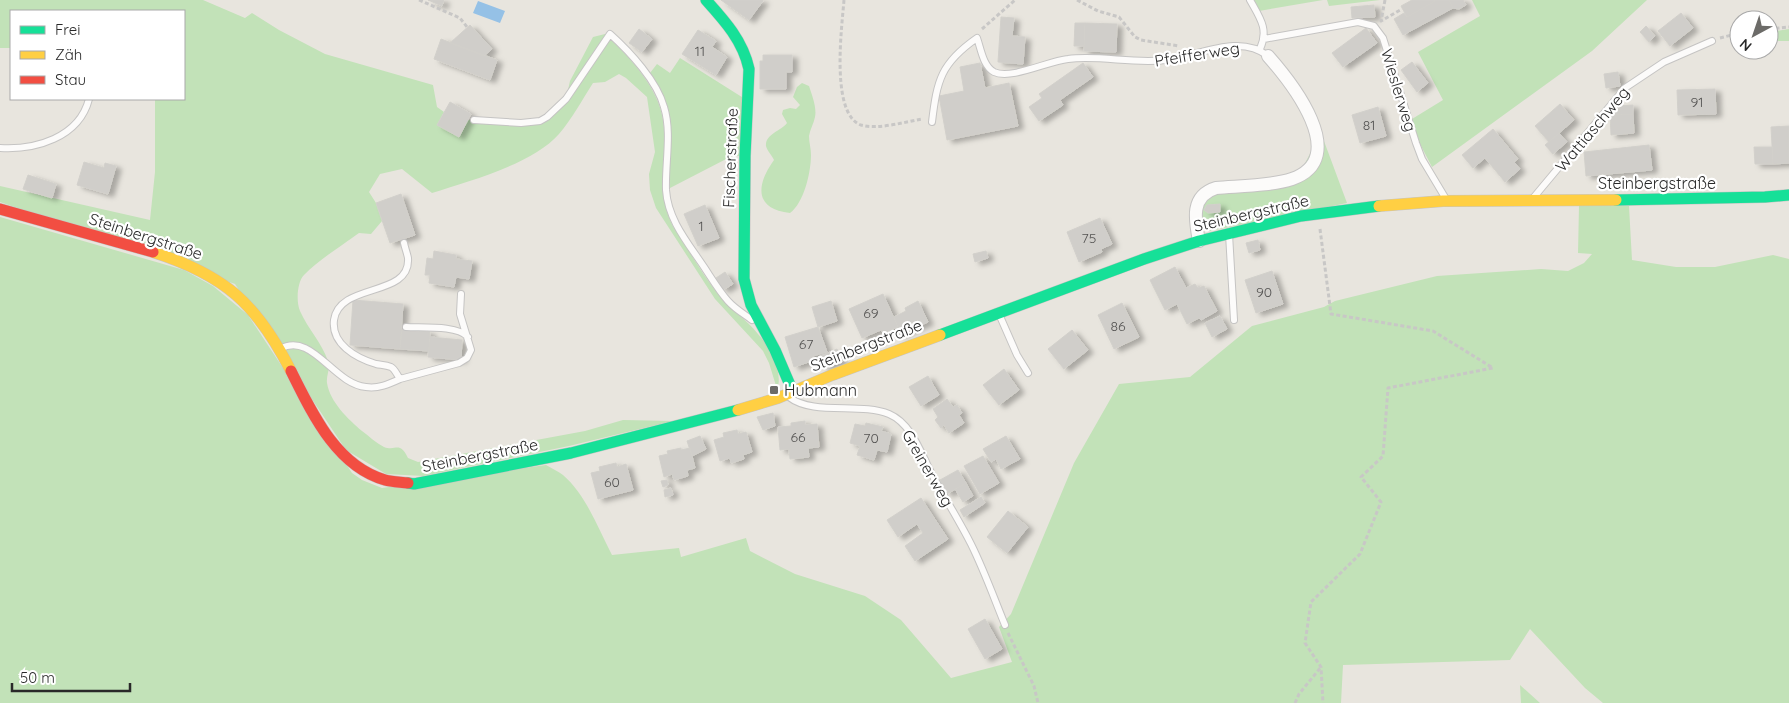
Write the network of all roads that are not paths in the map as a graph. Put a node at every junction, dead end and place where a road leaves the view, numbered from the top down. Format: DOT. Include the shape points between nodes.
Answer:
graph roads {
  1 [pos="706,0"];
  2 [pos="1250,0"];
  3 [pos="1264,39"];
  4 [pos="1712,41"];
  5 [pos="1264,53"];
  6 [pos="88,100"];
  7 [pos="474,120"];
  8 [pos="932,120"];
  9 [pos="0,148"];
  10 [pos="1789,195"];
  11 [pos="1533,199"];
  12 [pos="1447,200"];
  13 [pos="0,209"];
  14 [pos="1229,234"];
  15 [pos="1199,241"];
  16 [pos="404,243"];
  17 [pos="461,294"];
  18 [pos="999,313"];
  19 [pos="1234,320"];
  20 [pos="762,326"];
  21 [pos="406,327"];
  22 [pos="469,338"];
  23 [pos="280,350"];
  24 [pos="1028,373"];
  25 [pos="400,379"];
  26 [pos="789,393"];
  27 [pos="1005,625"];
  1 -- 20 [label="street, Fischerstraße" via="739,40 749,69 744,279 748,301"];
  2 -- 3 [label="lane" via="1263,26"];
  3 -- 5 [label="lane"];
  3 -- 12 [label="lane, Wieslerweg" via="1358,22 1378,29 1387,47 1416,143"];
  4 -- 11 [label="lane, Wattiaschweg" via="1664,62 1625,88"];
  5 -- 8 [label="lane, Pfeifferweg" via="1252,46 1236,46 1155,61 1068,58 1002,74 986,64 977,38 946,68"];
  5 -- 15 [label="street" via="1292,87 1314,126 1316,156 1307,169 1294,178 1216,188 1207,192 1196,209"];
  6 -- 9 [label="lane" via="72,128 62,135 25,148"];
  7 -- 20 [label="lane, Fischerstraße" via="534,122 547,117 566,99 610,34 648,77 664,107 667,120 666,192 678,227 728,301"];
  10 -- 11 [label="street, Steinbergstraße" via="1661,200"];
  11 -- 12 [label="street, Steinbergstraße"];
  12 -- 14 [label="street, Steinbergstraße" via="1318,214"];
  13 -- 23 [label="street, Steinbergstraße" via="157,253 202,271 253,310"];
  14 -- 15 [label="street, Steinbergstraße"];
  14 -- 19 [label="lane"];
  15 -- 18 [label="street, Steinbergstraße"];
  16 -- 25 [label="lane" via="408,264 399,278 343,302 334,320 335,332 344,346 354,354 390,366"];
  17 -- 22 [label="lane" via="460,314"];
  18 -- 24 [label="lane"];
  18 -- 26 [label="street, Steinbergstraße"];
  20 -- 26 [label="street, Fischerstraße" via="779,358"];
  21 -- 22 [label="lane" via="448,329"];
  22 -- 25 [label="lane" via="470,354 464,361"];
  23 -- 25 [label="lane" via="290,345 305,348 338,375 364,387 385,386"];
  23 -- 26 [label="street, Steinbergstraße" via="315,419 342,455 374,478 405,484 424,483 571,453 705,420"];
  26 -- 27 [label="lane, Greinerweg" via="798,402 811,406 879,411 900,421 972,546"];
}
